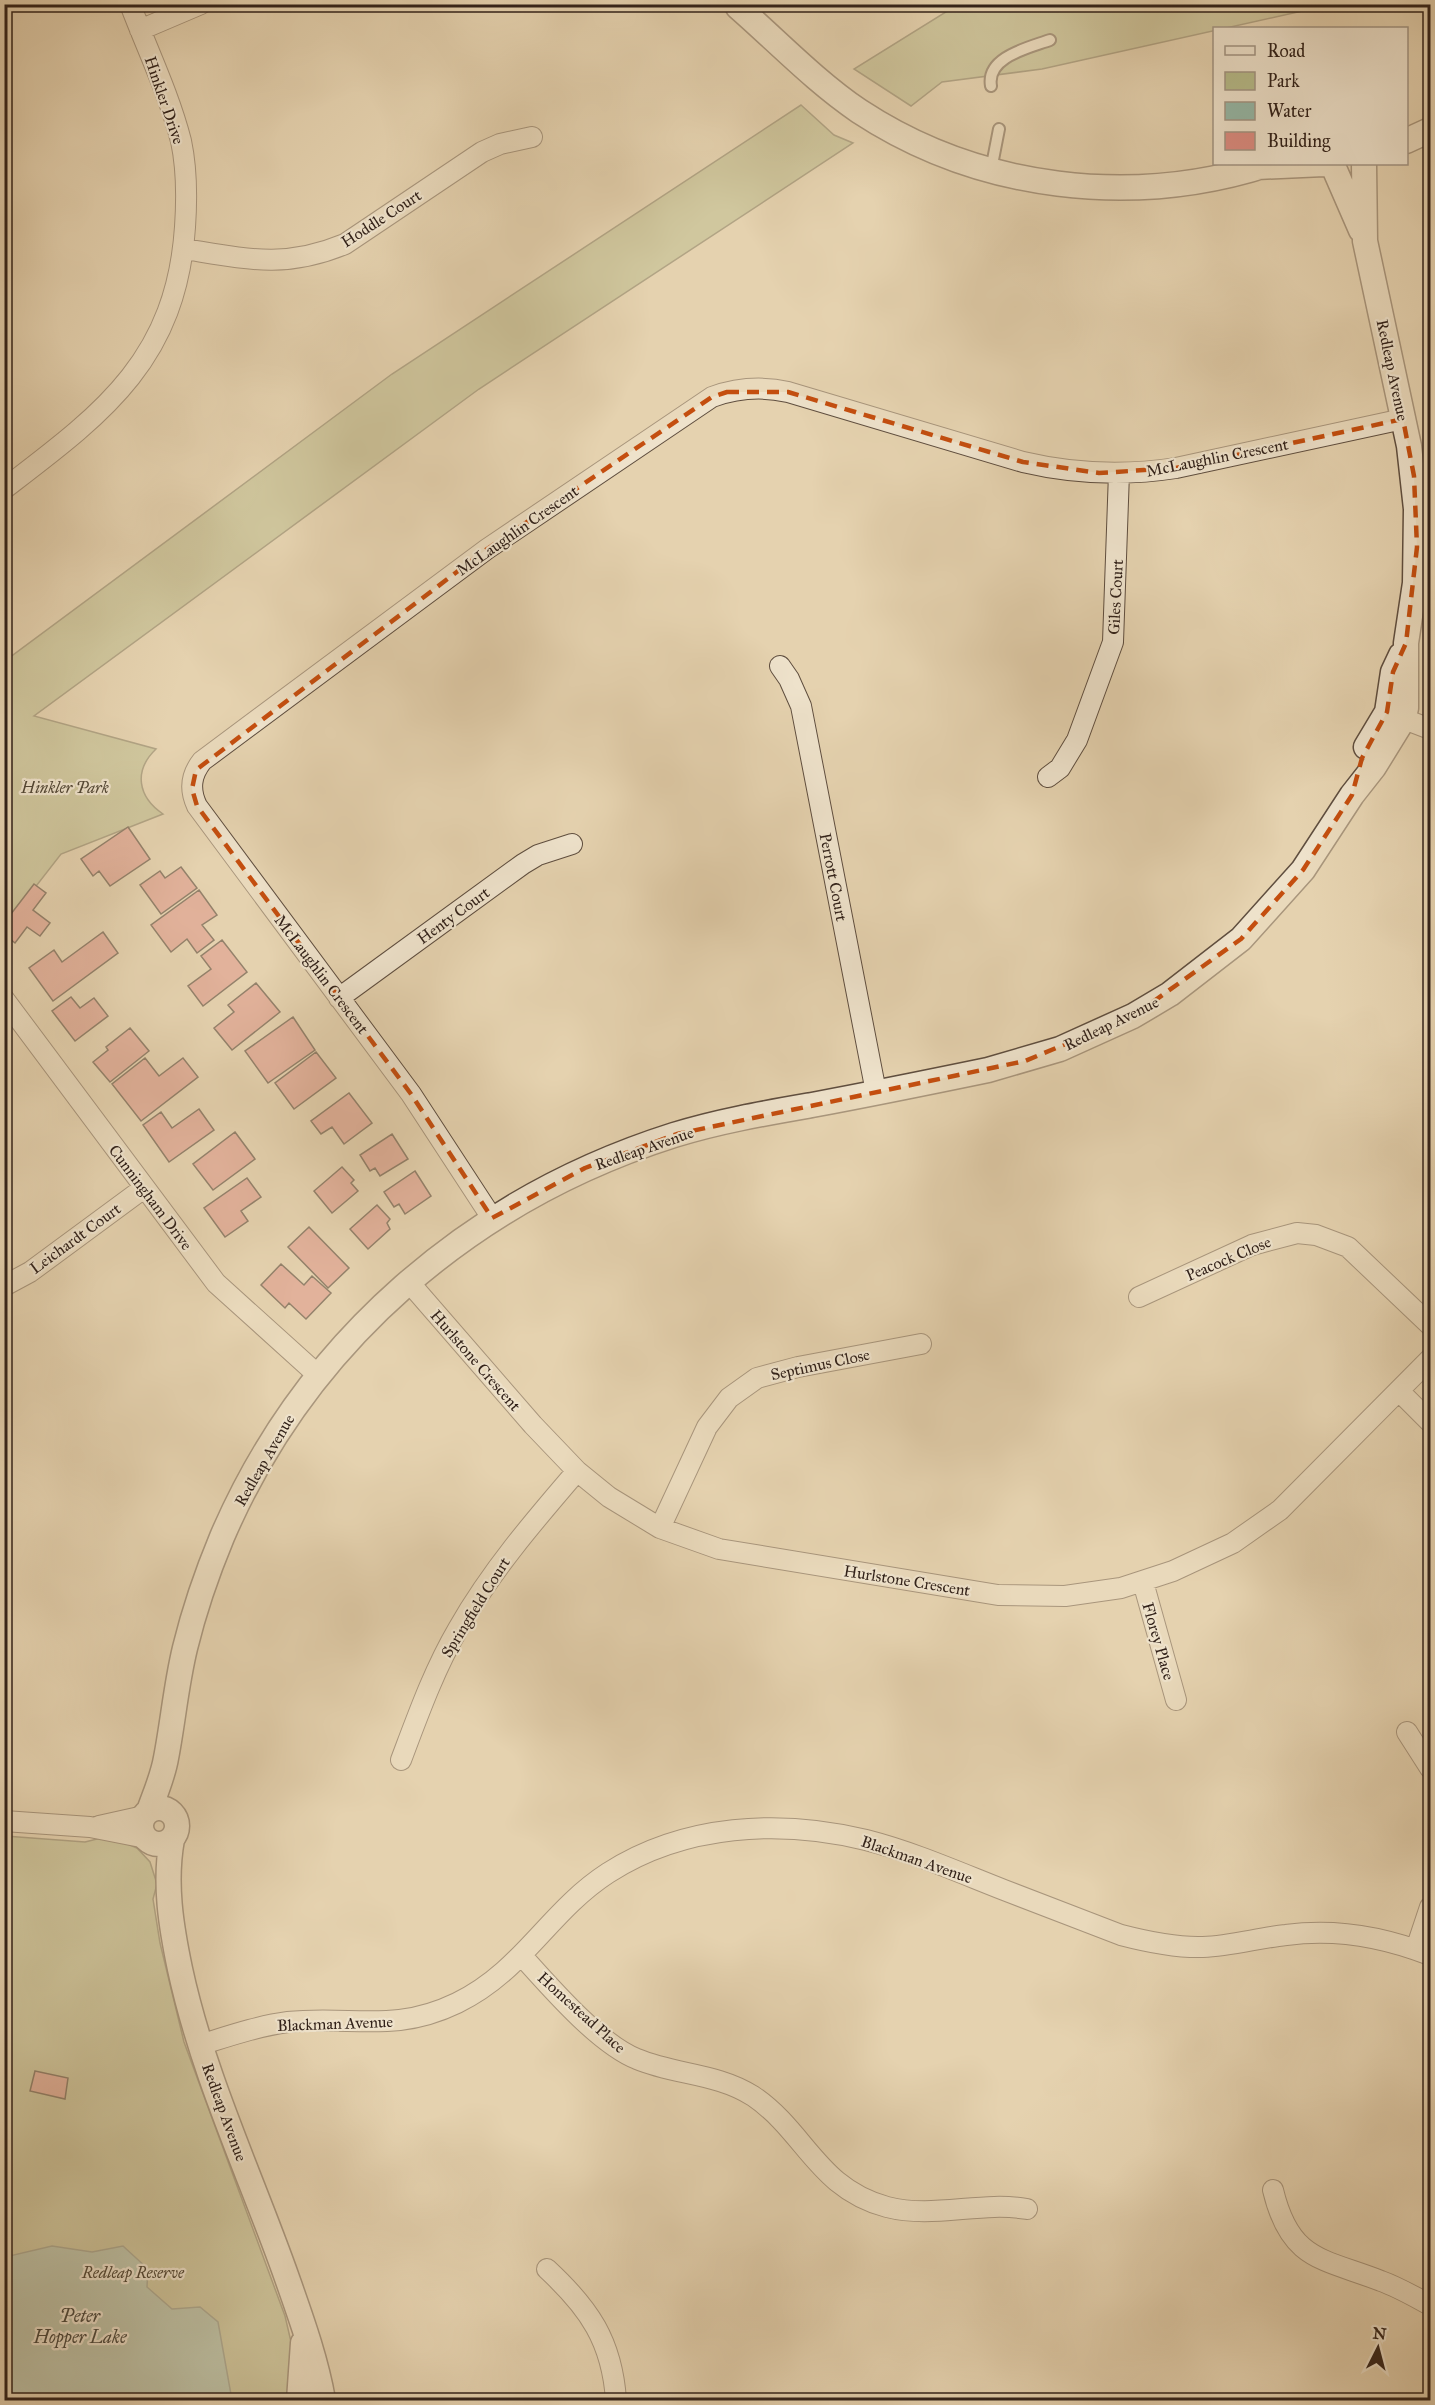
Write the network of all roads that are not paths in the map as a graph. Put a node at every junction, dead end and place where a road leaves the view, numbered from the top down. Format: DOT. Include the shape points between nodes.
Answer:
graph roads {
  1 [pos="130,4"];
  2 [pos="201,4"];
  3 [pos="747,5"];
  4 [pos="140,30"];
  5 [pos="1050,40"];
  6 [pos="991,86"];
  7 [pos="999,129"];
  8 [pos="1430,130"];
  9 [pos="1408,132"];
  10 [pos="532,137"];
  11 [pos="1408,141"];
  12 [pos="1263,165"];
  13 [pos="1329,165"];
  14 [pos="1362,165"];
  15 [pos="1364,165"];
  16 [pos="991,171"];
  17 [pos="1365,241"];
  18 [pos="184,249"];
  19 [pos="1403,419"];
  20 [pos="1119,473"];
  21 [pos="4,489"];
  22 [pos="780,666"];
  23 [pos="1398,714"];
  24 [pos="1431,719"];
  25 [pos="1431,729"];
  26 [pos="1048,777"];
  27 [pos="572,844"];
  28 [pos="339,998"];
  29 [pos="4,999"];
  30 [pos="876,1092"];
  31 [pos="144,1188"];
  32 [pos="492,1218"];
  33 [pos="408,1281"];
  34 [pos="4,1286"];
  35 [pos="1139,1297"];
  36 [pos="1431,1325"];
  37 [pos="921,1344"];
  38 [pos="1431,1359"];
  39 [pos="318,1376"];
  40 [pos="1399,1390"];
  41 [pos="1431,1422"];
  42 [pos="577,1471"];
  43 [pos="660,1528"];
  44 [pos="1143,1582"];
  45 [pos="1176,1700"];
  46 [pos="1407,1732"];
  47 [pos="401,1760"];
  48 [pos="1431,1768"];
  49 [pos="4,1821"];
  50 [pos="151,1823"];
  51 [pos="168,1890"];
  52 [pos="1431,1907"];
  53 [pos="1423,1952"];
  54 [pos="522,1956"];
  55 [pos="201,2045"];
  56 [pos="1274,2190"];
  57 [pos="1027,2210"];
  58 [pos="547,2269"];
  59 [pos="1431,2305"];
  60 [pos="304,2329"];
  61 [pos="299,2400"];
  62 [pos="323,2400"];
  63 [pos="616,2400"];
  1 -- 4 [label="street, Hinkler Drive"];
  2 -- 4 [label="street"];
  3 -- 16 [label="street" via="784,47 842,99 931,150"];
  4 -- 18 [label="street, Hinkler Drive" via="181,143 186,208"];
  5 -- 6 [label="lane" via="997,63 990,74"];
  7 -- 16 [label="lane"];
  8 -- 9 [label="street"];
  8 -- 11 [label="street"];
  10 -- 18 [label="street, Hoddle Court" via="482,152 345,244 323,253 279,261"];
  12 -- 13 [label="street"];
  12 -- 16 [label="street" via="1193,181 1121,187 1057,184"];
  13 -- 14 [label="street" via="1347,173"];
  13 -- 17 [label="street, Redleap Avenue"];
  15 -- 17 [label="street, Redleap Avenue"];
  17 -- 19 [label="street, Redleap Avenue"];
  18 -- 21 [label="street, Hinkler Drive" via="164,321 122,389 75,435"];
  19 -- 20 [label="street, McLaughlin Crescent" via="1176,468"];
  19 -- 23 [label="street, Redleap Avenue" via="1414,476 1417,547 1406,643 1393,672"];
  20 -- 26 [label="street, Giles Court" via="1113,642 1077,740 1064,762"];
  20 -- 28 [label="street, McLaughlin Crescent" via="1074,471 1023,462 771,388 727,392 702,403 487,549 212,754 196,770 192,789 197,806"];
  22 -- 30 [label="street, Perrott Court" via="801,706"];
  23 -- 24 [label="street"];
  23 -- 25 [label="street"];
  23 -- 30 [label="street, Redleap Avenue" via="1362,758 1352,795 1303,870 1241,939 1170,994 1123,1021 1051,1052 988,1070"];
  27 -- 28 [label="street, Henty Court" via="523,864"];
  28 -- 32 [label="street, McLaughlin Crescent" via="424,1111"];
  29 -- 31 [label="street, Cunningham Drive"];
  30 -- 32 [label="street, Redleap Avenue" via="676,1134 585,1168"];
  31 -- 34 [label="street, Leichardt Court" via="30,1272"];
  31 -- 39 [label="street, Cunningham Drive" via="216,1283"];
  32 -- 33 [label="street, Redleap Avenue"];
  33 -- 39 [label="street, Redleap Avenue"];
  33 -- 42 [label="street, Hurlstone Crescent"];
  35 -- 36 [label="street, Peacock Close" via="1252,1245 1297,1233 1316,1235 1348,1247"];
  37 -- 43 [label="street, Septimus Close" via="774,1372 744,1386 729,1398 707,1427"];
  38 -- 40 [label="street, Hurlstone Crescent"];
  39 -- 50 [label="street, Redleap Avenue" via="261,1460 211,1565 185,1648"];
  40 -- 41 [label="street"];
  40 -- 44 [label="street, Hurlstone Crescent" via="1304,1487 1259,1526 1205,1557"];
  42 -- 43 [label="street, Hurlstone Crescent" via="609,1497"];
  42 -- 47 [label="street, Springfield Court" via="502,1560 458,1629 420,1708"];
  43 -- 44 [label="street, Hurlstone Crescent" via="739,1553 998,1595 1065,1596"];
  44 -- 45 [label="street, Florey Place"];
  46 -- 48 [label="street"];
  49 -- 50 [label="street" via="90,1827"];
  50 -- 51 [label="street, Redleap Avenue"];
  50 -- 51 [label="street, Redleap Avenue" via="177,1822"];
  51 -- 55 [label="street, Redleap Avenue" via="186,1995"];
  52 -- 53 [label="street"];
  53 -- 54 [label="street, Blackman Avenue" via="1335,1932 1285,1935 1225,1946 1149,1942 885,1846 828,1833 758,1829 691,1837 640,1855 570,1902"];
  54 -- 55 [label="street, Blackman Avenue" via="479,1991 455,2004 410,2019 366,2024 289,2022"];
  54 -- 57 [label="street, Homestead Place" via="550,1988 616,2048 658,2067 713,2077 753,2097 783,2122 836,2182 859,2196 911,2212 994,2206"];
  55 -- 60 [label="street, Redleap Avenue"];
  56 -- 59 [label="street" via="1282,2223 1314,2257 1383,2281"];
  58 -- 63 [label="street" via="572,2292 600,2331 614,2375"];
  60 -- 61 [label="street, Redleap Avenue"];
  60 -- 62 [label="street, Redleap Avenue"];
}
